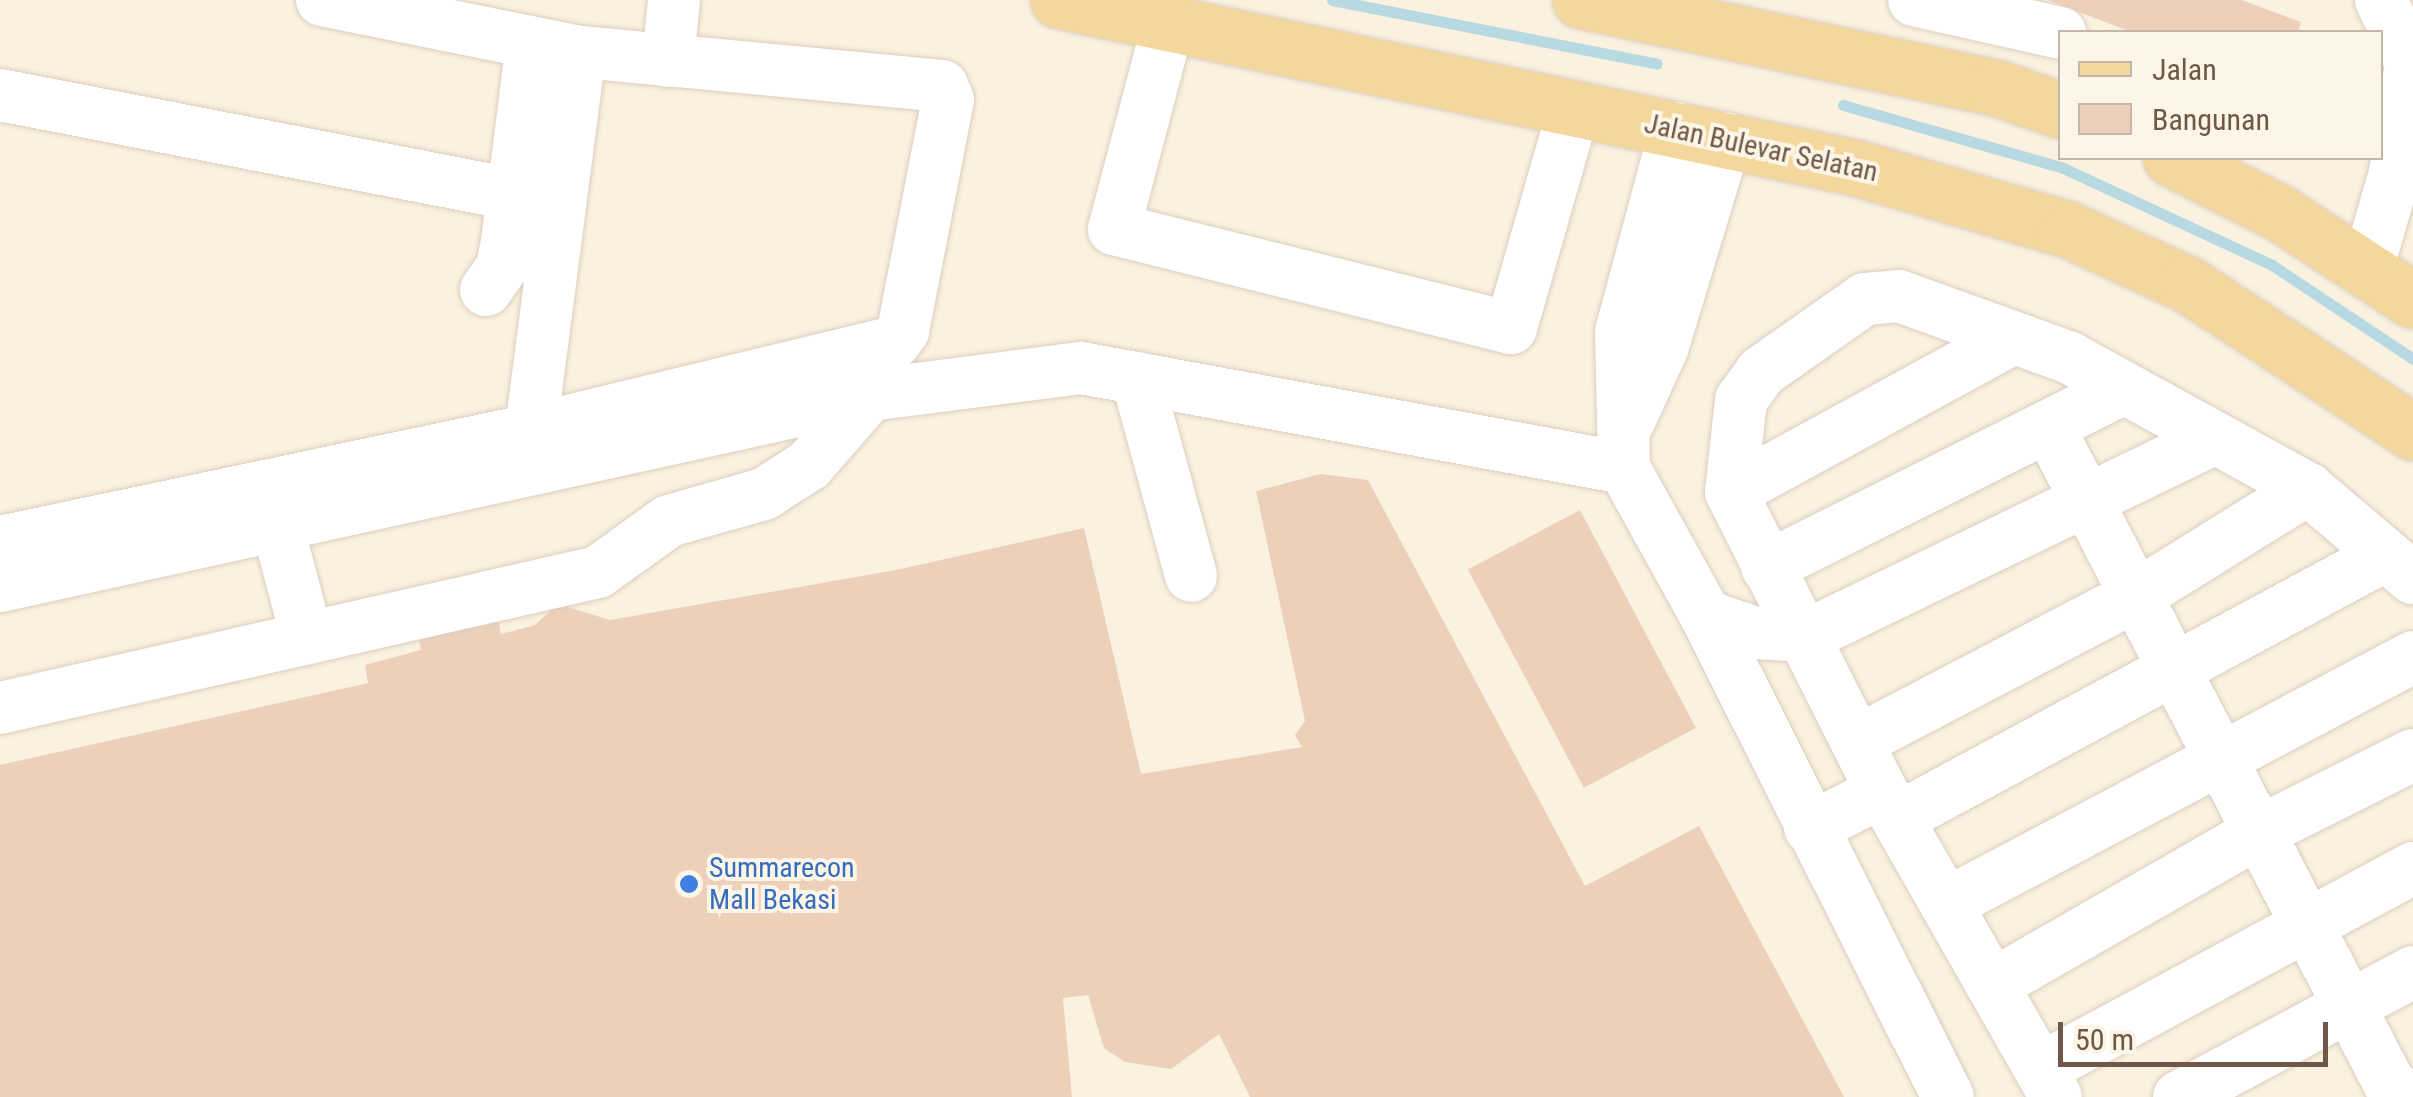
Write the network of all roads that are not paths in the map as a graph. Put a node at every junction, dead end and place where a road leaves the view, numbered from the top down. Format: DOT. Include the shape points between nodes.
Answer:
graph roads {
  1 [pos="322,0"];
  2 [pos="674,0"];
  3 [pos="1058,0"];
  4 [pos="1580,0"];
  5 [pos="1914,0"];
  6 [pos="2381,0"];
  7 [pos="1168,25"];
  8 [pos="2058,32"];
  9 [pos="556,47"];
  10 [pos="668,61"];
  11 [pos="0,95"];
  12 [pos="2409,104"];
  13 [pos="1574,108"];
  14 [pos="2058,109"];
  15 [pos="1701,134"];
  16 [pos="2383,152"];
  17 [pos="2175,160"];
  18 [pos="2376,165"];
  19 [pos="535,198"];
  20 [pos="2368,266"];
  21 [pos="486,290"];
  22 [pos="2413,300"];
  23 [pos="2014,338"];
  24 [pos="1137,378"];
  25 [pos="2124,388"];
  26 [pos="870,394"];
  27 [pos="531,430"];
  28 [pos="2050,430"];
  29 [pos="2413,432"];
  30 [pos="2215,438"];
  31 [pos="1624,450"];
  32 [pos="388,481"];
  33 [pos="2308,489"];
  34 [pos="1732,492"];
  35 [pos="2087,501"];
  36 [pos="278,528"];
  37 [pos="19,560"];
  38 [pos="2400,566"];
  39 [pos="1767,567"];
  40 [pos="1191,576"];
  41 [pos="2136,596"];
  42 [pos="1706,616"];
  43 [pos="1806,636"];
  44 [pos="307,638"];
  45 [pos="2413,658"];
  46 [pos="2175,670"];
  47 [pos="0,708"];
  48 [pos="1860,740"];
  49 [pos="2413,755"];
  50 [pos="2220,757"];
  51 [pos="1890,805"];
  52 [pos="1810,828"];
  53 [pos="2259,832"];
  54 [pos="2413,868"];
  55 [pos="1946,904"];
  56 [pos="2307,925"];
  57 [pos="2413,972"];
  58 [pos="1992,985"];
  59 [pos="2350,1006"];
  60 [pos="2048,1083"];
  61 [pos="2386,1092"];
  62 [pos="1948,1097"];
  63 [pos="2178,1097"];
  1 -- 9 [label="lane"];
  2 -- 10 [label="lane"];
  3 -- 7 [label="main road, Jalan Bulevar Selatan"];
  4 -- 14 [label="main road" via="1997,88"];
  5 -- 8 [label="lane"];
  6 -- 12 [label="lane" via="2412,63"];
  7 -- 13 [label="main road, Jalan Bulevar Selatan"];
  7 -- 13 [label="lane" via="1114,229 1511,328"];
  9 -- 10 [label="lane"];
  9 -- 19 [label="lane"];
  10 -- 27 [label="lane" via="946,90 903,331 895,342"];
  11 -- 19 [label="lane"];
  12 -- 16 [label="lane"];
  13 -- 15 [label="main road, Jalan Bulevar Selatan"];
  15 -- 29 [label="main road, Jalan Bulevar Selatan" via="1857,168 2067,229 2189,285"];
  15 -- 31 [label="lane" via="1662,349"];
  17 -- 20 [label="main road"];
  18 -- 20 [label="lane"];
  19 -- 21 [label="lane"];
  19 -- 27 [label="lane"];
  20 -- 22 [label="main road"];
  23 -- 25 [label="lane"];
  23 -- 34 [label="lane"];
  23 -- 34 [label="lane" via="1900,296 1865,298 1761,372 1740,400"];
  24 -- 26 [label="lane" via="1081,368"];
  24 -- 31 [label="lane"];
  24 -- 40 [label="lane"];
  25 -- 28 [label="lane"];
  25 -- 30 [label="lane"];
  26 -- 32 [label="lane"];
  26 -- 44 [label="lane" via="809,465 764,494 669,521 598,572"];
  27 -- 32 [label="lane"];
  28 -- 35 [label="lane"];
  28 -- 39 [label="lane"];
  30 -- 33 [label="lane"];
  30 -- 35 [label="lane"];
  31 -- 42 [label="lane"];
  32 -- 36 [label="lane"];
  32 -- 37 [label="lane"];
  33 -- 38 [label="lane"];
  33 -- 41 [label="lane"];
  34 -- 39 [label="lane"];
  35 -- 41 [label="lane"];
  35 -- 43 [label="lane"];
  36 -- 37 [label="lane"];
  36 -- 44 [label="lane"];
  38 -- 46 [label="lane"];
  39 -- 43 [label="lane"];
  41 -- 46 [label="lane"];
  41 -- 48 [label="lane"];
  42 -- 43 [label="lane" via="1756,633"];
  42 -- 52 [label="lane"];
  43 -- 48 [label="lane"];
  44 -- 47 [label="lane"];
  45 -- 50 [label="lane"];
  46 -- 50 [label="lane"];
  46 -- 51 [label="lane"];
  48 -- 51 [label="lane"];
  49 -- 53 [label="lane"];
  50 -- 53 [label="lane"];
  50 -- 55 [label="lane"];
  51 -- 52 [label="lane"];
  51 -- 55 [label="lane"];
  52 -- 62 [label="lane"];
  53 -- 56 [label="lane"];
  53 -- 58 [label="lane"];
  54 -- 56 [label="lane"];
  55 -- 58 [label="lane"];
  56 -- 59 [label="lane"];
  56 -- 60 [label="lane"];
  57 -- 59 [label="lane"];
  58 -- 60 [label="lane"];
  59 -- 61 [label="lane"];
  59 -- 63 [label="lane"];
}
